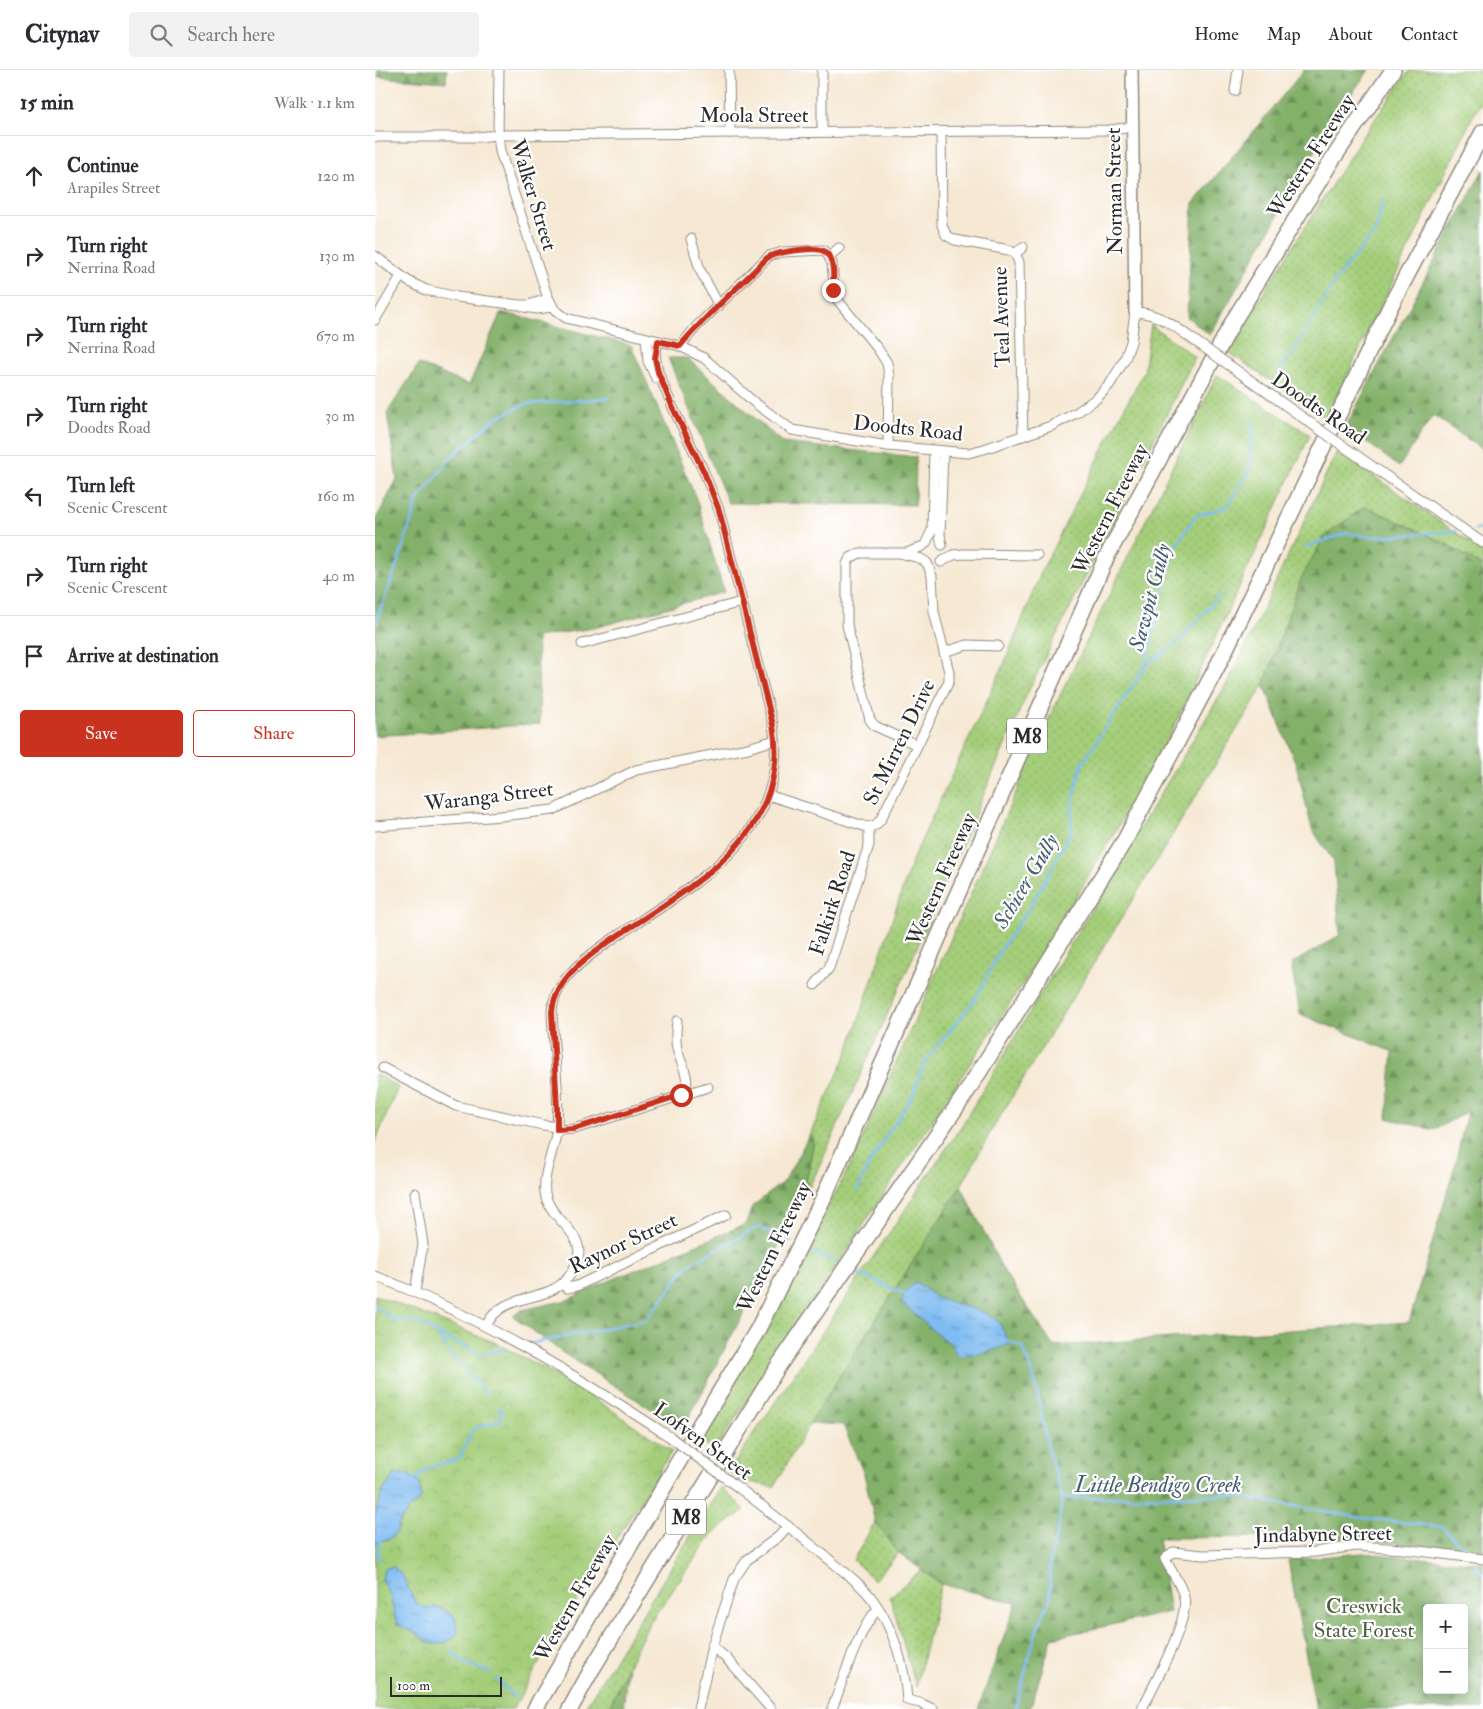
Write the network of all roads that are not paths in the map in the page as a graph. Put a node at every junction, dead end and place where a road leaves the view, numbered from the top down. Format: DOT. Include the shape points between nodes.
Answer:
graph roads {
  1 [pos="499,70"];
  2 [pos="729,70"];
  3 [pos="822,70"];
  4 [pos="1132,70"];
  5 [pos="1239,70"];
  6 [pos="1393,70"];
  7 [pos="1235,91"];
  8 [pos="1133,127"];
  9 [pos="822,132"];
  10 [pos="941,132"];
  11 [pos="1483,132"];
  12 [pos="730,133"];
  13 [pos="498,135"];
  14 [pos="375,137"];
  15 [pos="691,239"];
  16 [pos="1023,247"];
  17 [pos="839,248"];
  18 [pos="1015,254"];
  19 [pos="375,256"];
  20 [pos="829,256"];
  21 [pos="401,276"];
  22 [pos="550,303"];
  23 [pos="719,306"];
  24 [pos="1135,312"];
  25 [pos="375,320"];
  26 [pos="646,338"];
  27 [pos="658,341"];
  28 [pos="680,346"];
  29 [pos="673,408"];
  30 [pos="1023,436"];
  31 [pos="888,446"];
  32 [pos="938,452"];
  33 [pos="1483,543"];
  34 [pos="925,545"];
  35 [pos="943,546"];
  36 [pos="901,553"];
  37 [pos="963,554"];
  38 [pos="1037,555"];
  39 [pos="926,562"];
  40 [pos="941,562"];
  41 [pos="933,591"];
  42 [pos="742,602"];
  43 [pos="582,644"];
  44 [pos="999,646"];
  45 [pos="944,652"];
  46 [pos="775,743"];
  47 [pos="917,745"];
  48 [pos="768,795"];
  49 [pos="375,826"];
  50 [pos="869,827"];
  51 [pos="815,985"];
  52 [pos="677,1021"];
  53 [pos="383,1068"];
  54 [pos="708,1087"];
  55 [pos="681,1095"];
  56 [pos="557,1128"];
  57 [pos="415,1193"];
  58 [pos="727,1215"];
  59 [pos="375,1276"];
  60 [pos="562,1285"];
  61 [pos="415,1292"];
  62 [pos="486,1326"];
  63 [pos="788,1526"];
  64 [pos="1483,1559"];
  65 [pos="878,1609"];
  66 [pos="711,1646"];
  67 [pos="907,1705"];
  68 [pos="535,1709"];
  69 [pos="570,1709"];
  70 [pos="698,1709"];
  71 [pos="771,1709"];
  72 [pos="832,1709"];
  73 [pos="933,1709"];
  74 [pos="1142,1709"];
  1 -- 13 [label="street, Walker Street"];
  2 -- 12 [label="street"];
  3 -- 9 [label="street"];
  4 -- 8 [label="street, Norman Street"];
  5 -- 7 [label="street"];
  6 -- 68 [label="highway, Western Freeway / M8" via="1330,163 1234,320 1106,558 817,1210 757,1331"];
  8 -- 10 [label="street, Moola Street"];
  8 -- 24 [label="street, Norman Street"];
  9 -- 10 [label="street, Moola Street"];
  9 -- 12 [label="street, Moola Street"];
  10 -- 18 [label="street, Teal Avenue" via="941,217 944,231 955,240 1005,248"];
  11 -- 69 [label="highway, M8" via="1392,303 1219,663 1125,840 965,1096 779,1365"];
  12 -- 13 [label="street, Moola Street"];
  13 -- 14 [label="street, Moola Street" via="468,138"];
  13 -- 22 [label="street, Walker Street" via="500,151"];
  15 -- 23 [label="street" via="699,267"];
  16 -- 18 [label="street"];
  17 -- 20 [label="street"];
  18 -- 30 [label="street, Teal Avenue" via="1020,269"];
  19 -- 21 [label="street"];
  20 -- 23 [label="street" via="818,249 771,255"];
  20 -- 31 [label="street" via="833,265 835,296 883,352 887,363"];
  21 -- 22 [label="street" via="417,286 457,297 532,309"];
  21 -- 25 [label="street"];
  22 -- 26 [label="street, Doodts Road" via="566,318"];
  23 -- 28 [label="street"];
  24 -- 30 [label="street, Doodts Road" via="1128,351 1101,394 1063,420"];
  24 -- 33 [label="street, Doodts Road, bridge" via="1162,318"];
  26 -- 27 [label="street, Doodts Road"];
  26 -- 29 [label="street" via="650,367"];
  27 -- 28 [label="street, Doodts Road"];
  27 -- 29 [label="street" via="656,364"];
  28 -- 31 [label="street, Doodts Road" via="704,358 755,403 792,430"];
  29 -- 42 [label="street" via="719,510"];
  30 -- 32 [label="street, Doodts Road" via="973,452"];
  31 -- 32 [label="street, Doodts Road"];
  32 -- 34 [label="street" via="932,530"];
  32 -- 35 [label="street"];
  34 -- 35 [label="street" via="934,541"];
  34 -- 36 [label="street"];
  34 -- 39 [label="street" via="922,556"];
  35 -- 37 [label="street"];
  35 -- 40 [label="street" via="945,554"];
  36 -- 39 [label="street"];
  36 -- 47 [label="street" via="863,553 850,558 846,569 847,625 870,720 875,726"];
  37 -- 38 [label="street"];
  37 -- 40 [label="street"];
  39 -- 40 [label="street" via="934,565"];
  39 -- 41 [label="street, St Mirren Drive" via="933,576"];
  40 -- 41 [label="street, St Mirren Drive"];
  41 -- 45 [label="street, St Mirren Drive"];
  42 -- 43 [label="street"];
  42 -- 46 [label="street"];
  44 -- 45 [label="street" via="967,645"];
  45 -- 47 [label="street, St Mirren Drive" via="949,684"];
  46 -- 48 [label="street" via="775,772"];
  46 -- 49 [label="street, Waranga Street" via="636,770 553,810"];
  47 -- 50 [label="street, St Mirren Drive" via="881,819"];
  48 -- 50 [label="street, St Mirren Drive"];
  48 -- 56 [label="street" via="751,830 717,865 590,955 561,986 552,1012"];
  50 -- 51 [label="street, Falkirk Road" via="869,845 833,955 827,972"];
  52 -- 55 [label="street" via="677,1044 688,1081"];
  53 -- 56 [label="street" via="456,1106"];
  54 -- 55 [label="street"];
  55 -- 56 [label="street" via="574,1129"];
  56 -- 60 [label="street" via="546,1179 546,1196 575,1237 579,1248 574,1269"];
  57 -- 61 [label="street" via="423,1244"];
  58 -- 60 [label="street, Raynor Street" via="577,1286 568,1288"];
  59 -- 61 [label="street, Lofven Street"];
  60 -- 62 [label="street, Raynor Street" via="546,1294 503,1306"];
  61 -- 62 [label="street, Lofven Street"];
  62 -- 63 [label="street, Lofven Street, bridge" via="571,1373 670,1437"];
  63 -- 65 [label="street, Lofven Street" via="861,1586"];
  63 -- 66 [label="street" via="747,1560 737,1574"];
  64 -- 74 [label="street, Jindabyne Street" via="1356,1546 1315,1552 1203,1555 1173,1552 1165,1558 1184,1597 1184,1608 1171,1648"];
  65 -- 67 [label="street, Lofven Street" via="900,1658"];
  65 -- 72 [label="street" via="863,1632"];
  66 -- 70 [label="street"];
  66 -- 71 [label="street" via="727,1659"];
  67 -- 73 [label="street, Lofven Street" via="920,1703"];
}
